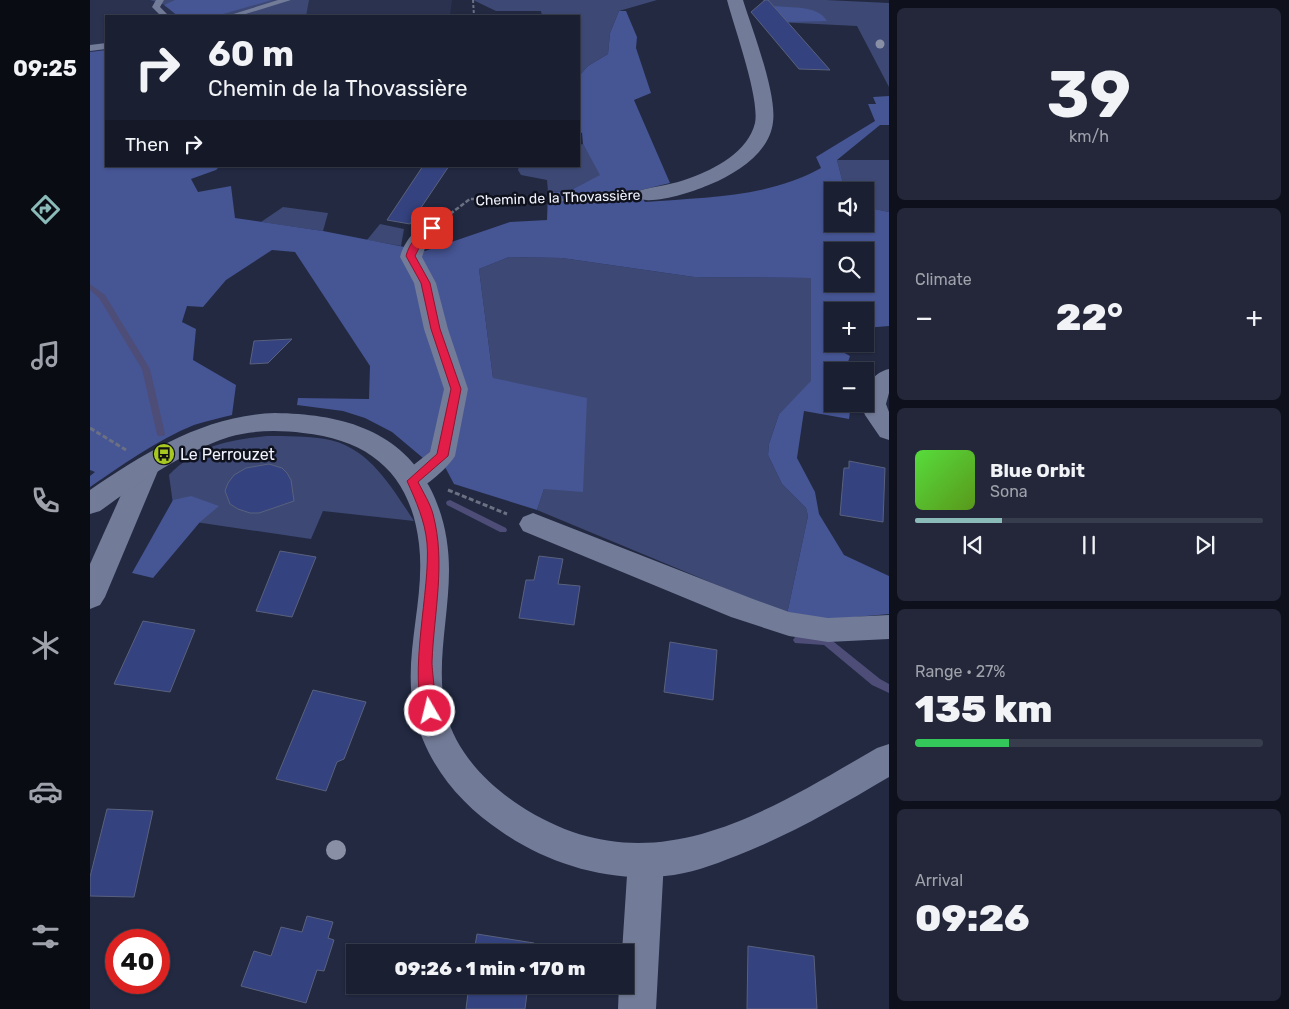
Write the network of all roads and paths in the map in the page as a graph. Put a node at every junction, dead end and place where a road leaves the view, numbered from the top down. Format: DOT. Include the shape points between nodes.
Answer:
graph roads {
  1 [pos="160,0"];
  2 [pos="287,0"];
  3 [pos="473,0"];
  4 [pos="735,0"];
  5 [pos="164,15"];
  6 [pos="234,15"];
  7 [pos="474,15"];
  8 [pos="105,46"];
  9 [pos="90,48"];
  10 [pos="644,195"];
  11 [pos="432,228"];
  12 [pos="889,377"];
  13 [pos="90,428"];
  14 [pos="889,431"];
  15 [pos="149,465"];
  16 [pos="412,481"];
  17 [pos="90,504"];
  18 [pos="534,524"];
  19 [pos="90,597"];
  20 [pos="889,627"];
  21 [pos="889,759"];
  22 [pos="646,860"];
  23 [pos="637,1009"];
  1 -- 5 [label="lane" via="156,7"];
  2 -- 6 [label="lane"];
  3 -- 7 [label="path"];
  4 -- 10 [label="street, Chemin de la Thovassière" via="762,99 764,123 760,133 743,156 708,179"];
  8 -- 9 [label="lane"];
  10 -- 11 [label="path, Chemin de la Thovassière" via="576,200 470,199"];
  11 -- 16 [label="street" via="418,240 411,256 425,283 456,389 442,456"];
  12 -- 14 [label="street" via="873,401"];
  13 -- 15 [label="path"];
  15 -- 16 [label="street" via="194,441 236,426 300,423 345,430 377,444"];
  15 -- 17 [label="street"];
  15 -- 19 [label="street"];
  16 -- 18 [label="path" via="452,491"];
  16 -- 22 [label="street" via="426,512 433,542 426,685 430,711 443,749 470,786 516,824 543,838 588,854"];
  18 -- 20 [label="street" via="789,624 828,630"];
  21 -- 22 [label="street" via="760,828 692,854"];
  22 -- 23 [label="street"];
}
